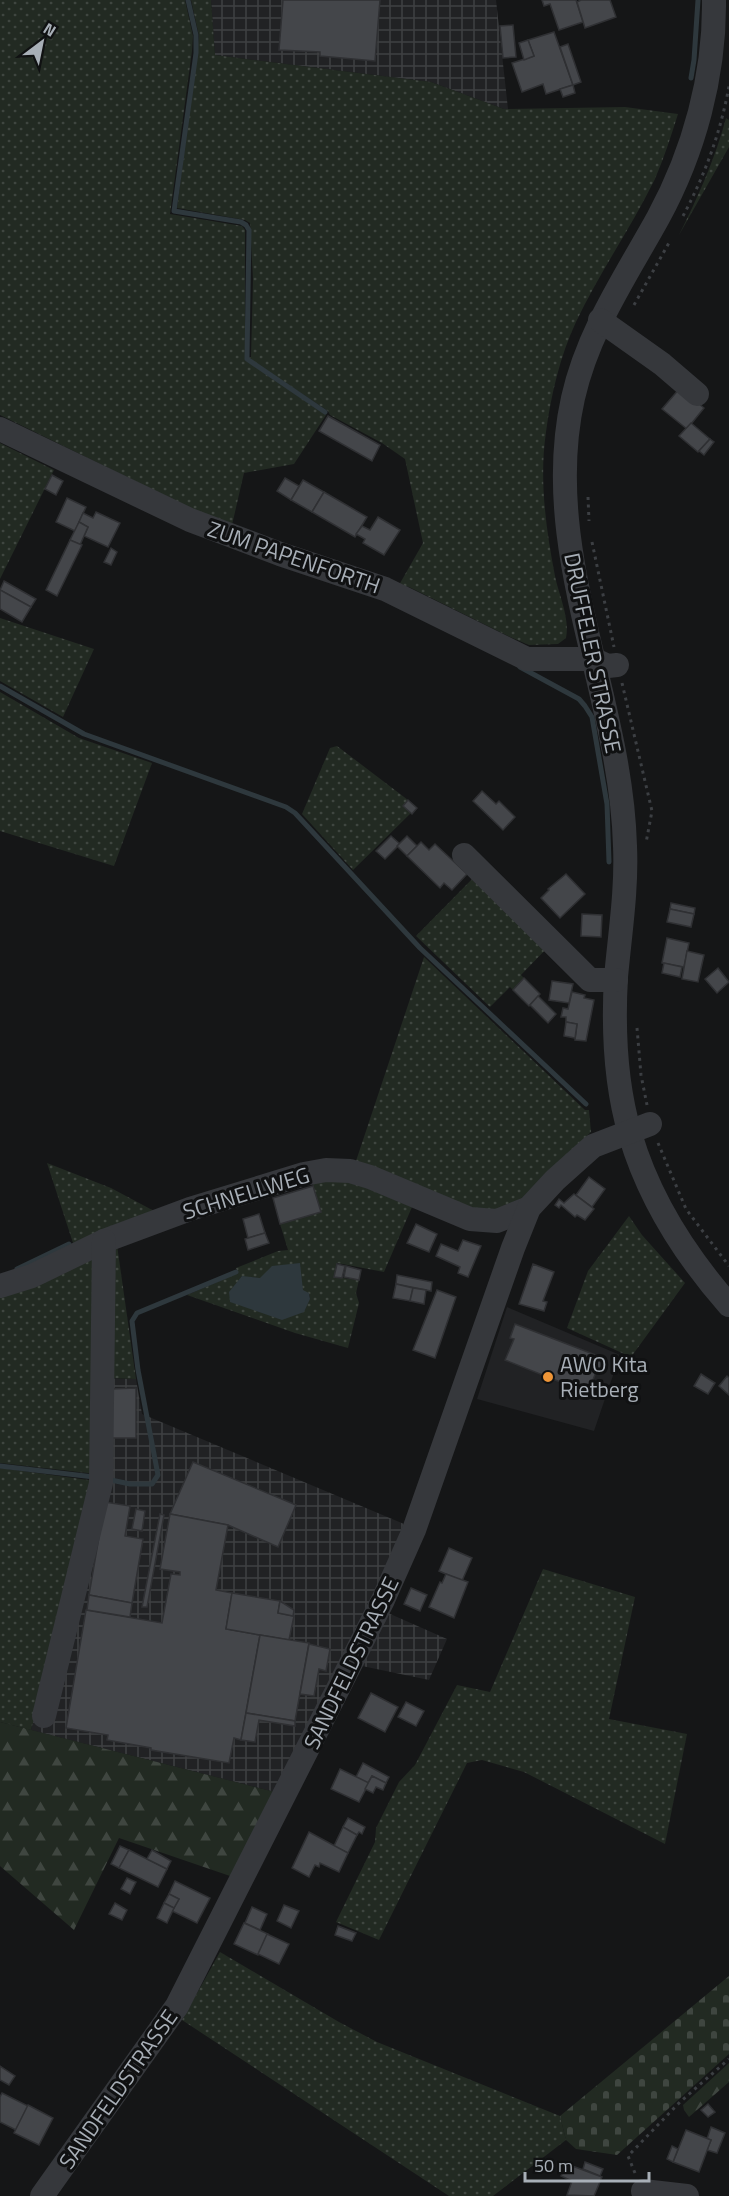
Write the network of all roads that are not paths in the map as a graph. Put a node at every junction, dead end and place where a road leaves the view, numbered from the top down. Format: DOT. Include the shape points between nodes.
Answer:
graph roads {
  1 [pos="714,0"];
  2 [pos="609,326"];
  3 [pos="697,394"];
  4 [pos="0,429"];
  5 [pos="593,659"];
  6 [pos="617,665"];
  7 [pos="464,855"];
  8 [pos="616,980"];
  9 [pos="640,1128"];
  10 [pos="530,1208"];
  11 [pos="104,1241"];
  12 [pos="0,1286"];
  13 [pos="729,1305"];
  14 [pos="44,1716"];
  15 [pos="643,2191"];
  16 [pos="42,2196"];
  17 [pos="687,2196"];
  1 -- 2 [label="street, DRUFFELER STRASSE" via="706,83 686,160"];
  2 -- 3 [label="street"];
  2 -- 5 [label="street, DRUFFELER STRASSE" via="581,368 573,394 564,478 567,531"];
  4 -- 5 [label="street, ZUM PAPENFORTH" via="190,520 386,589 527,659"];
  5 -- 6 [label="street, ZUM PAPENFORTH" via="608,666"];
  5 -- 8 [label="street, DRUFFELER STRASSE" via="621,788 626,848"];
  7 -- 8 [label="street" via="590,980"];
  8 -- 9 [label="street, DRUFFELER STRASSE" via="619,1083"];
  9 -- 10 [label="street, SANDFELDSTRASSE" via="592,1146"];
  9 -- 13 [label="street, DRUFFELER STRASSE" via="642,1170 669,1225"];
  10 -- 11 [label="street, SCHNELLWEG" via="497,1221 470,1219 370,1177 326,1170 190,1209"];
  10 -- 16 [label="street, SANDFELDSTRASSE" via="414,1530 379,1610 177,2006"];
  11 -- 12 [label="street, SCHNELLWEG" via="32,1276"];
  11 -- 14 [label="street" via="102,1483"];
  15 -- 17 [label="street"];
}
